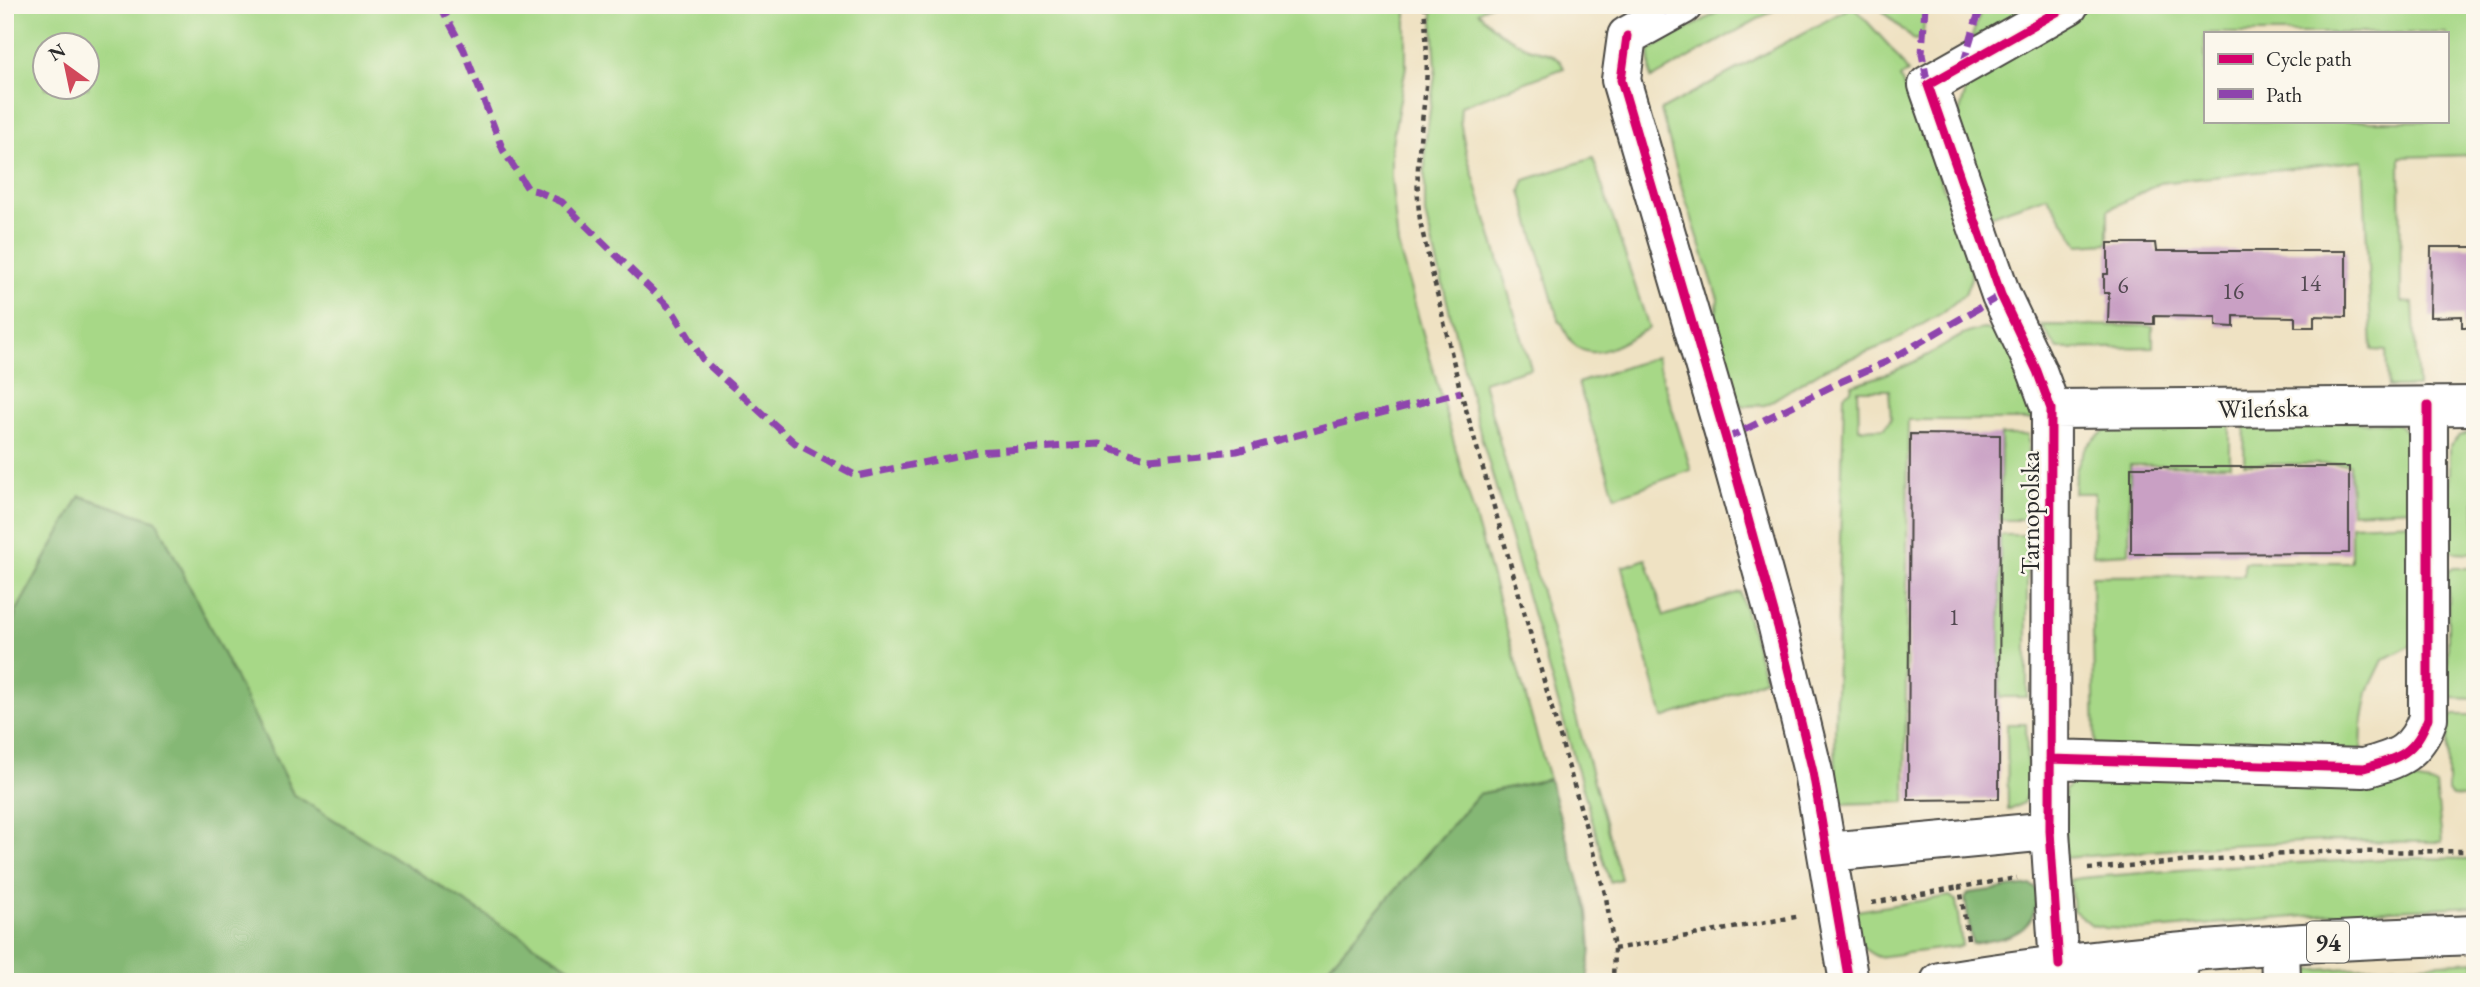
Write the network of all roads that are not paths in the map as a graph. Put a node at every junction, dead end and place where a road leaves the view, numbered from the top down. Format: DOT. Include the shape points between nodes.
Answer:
graph roads {
  1 [pos="1683,5"];
  2 [pos="2069,5"];
  3 [pos="2428,406"];
  4 [pos="2475,407"];
  5 [pos="2051,410"];
  6 [pos="2050,759"];
  7 [pos="2050,831"];
  8 [pos="1828,852"];
  9 [pos="2475,934"];
  10 [pos="2281,963"];
  11 [pos="2059,965"];
  12 [pos="2177,967"];
  13 [pos="1957,979"];
  14 [pos="1849,982"];
  1 -- 8 [label="street" via="1627,36 1621,80 1779,628"];
  2 -- 5 [label="street, Tarnopolska" via="1928,85 2001,295"];
  3 -- 4 [label="street, Wileńska"];
  3 -- 5 [label="street, Wileńska"];
  3 -- 6 [label="street" via="2428,718 2422,736 2410,749 2396,759 2364,768"];
  5 -- 6 [label="street, Tarnopolska"];
  6 -- 7 [label="street, Tarnopolska"];
  7 -- 8 [label="street"];
  7 -- 11 [label="street, Tarnopolska"];
  8 -- 14 [label="street"];
  9 -- 10 [label="street, 94"];
  10 -- 12 [label="street, 94"];
  11 -- 12 [label="street, 94"];
  11 -- 13 [label="street, 94"];
}
